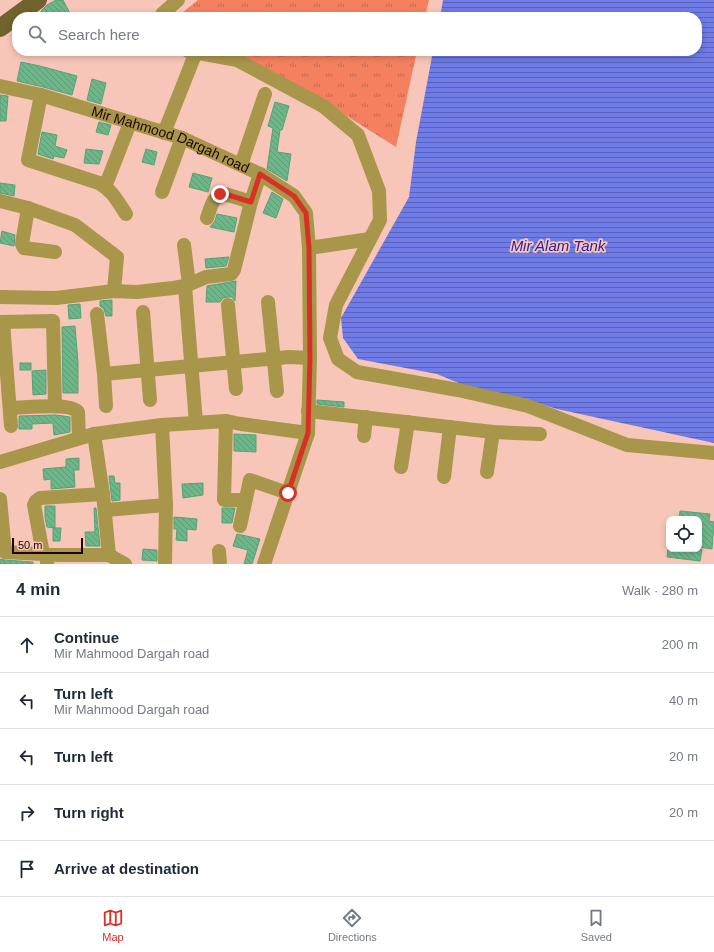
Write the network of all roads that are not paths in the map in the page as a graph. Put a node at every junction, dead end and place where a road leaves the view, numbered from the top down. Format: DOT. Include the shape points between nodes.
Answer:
graph roads {
  1 [pos="38,0"];
  2 [pos="178,0"];
  3 [pos="22,12"];
  4 [pos="164,12"];
  5 [pos="12,19"];
  6 [pos="0,28"];
  7 [pos="191,56"];
  8 [pos="214,56"];
  9 [pos="0,86"];
  10 [pos="265,94"];
  11 [pos="41,95"];
  12 [pos="130,123"];
  13 [pos="164,133"];
  14 [pos="182,138"];
  15 [pos="241,165"];
  16 [pos="260,174"];
  17 [pos="105,187"];
  18 [pos="162,192"];
  19 [pos="0,201"];
  20 [pos="251,202"];
  21 [pos="28,208"];
  22 [pos="126,214"];
  23 [pos="207,218"];
  24 [pos="370,239"];
  25 [pos="184,245"];
  26 [pos="309,248"];
  27 [pos="55,252"];
  28 [pos="187,285"];
  29 [pos="114,291"];
  30 [pos="0,296"];
  31 [pos="268,302"];
  32 [pos="228,305"];
  33 [pos="143,312"];
  34 [pos="97,314"];
  35 [pos="2,322"];
  36 [pos="310,358"];
  37 [pos="274,359"];
  38 [pos="234,363"];
  39 [pos="191,365"];
  40 [pos="148,369"];
  41 [pos="104,374"];
  42 [pos="236,389"];
  43 [pos="277,391"];
  44 [pos="150,400"];
  45 [pos="55,406"];
  46 [pos="106,406"];
  47 [pos="10,408"];
  48 [pos="308,410"];
  49 [pos="366,417"];
  50 [pos="226,421"];
  51 [pos="408,422"];
  52 [pos="196,423"];
  53 [pos="162,425"];
  54 [pos="11,426"];
  55 [pos="450,427"];
  56 [pos="494,432"];
  57 [pos="308,433"];
  58 [pos="94,434"];
  59 [pos="540,434"];
  60 [pos="364,436"];
  61 [pos="79,438"];
  62 [pos="714,453"];
  63 [pos="0,462"];
  64 [pos="400,467"];
  65 [pos="487,472"];
  66 [pos="444,477"];
  67 [pos="288,493"];
  68 [pos="103,494"];
  69 [pos="0,499"];
  70 [pos="245,500"];
  71 [pos="166,505"];
  72 [pos="105,510"];
  73 [pos="240,526"];
  74 [pos="2,551"];
  75 [pos="109,555"];
  76 [pos="46,558"];
  77 [pos="125,564"];
  78 [pos="165,564"];
  79 [pos="264,564"];
  1 -- 3 [label="main road"];
  2 -- 4 [label="street"];
  5 -- 6 [label="main road"];
  7 -- 13 [label="street"];
  8 -- 24 [label="street" via="237,60 323,106 358,135 379,191 380,220"];
  9 -- 11 [label="street, Mir Mahmood Dargah road"];
  10 -- 15 [label="street"];
  11 -- 12 [label="street, Mir Mahmood Dargah road"];
  11 -- 17 [label="street" via="28,160"];
  12 -- 13 [label="street, Mir Mahmood Dargah road"];
  12 -- 17 [label="street"];
  13 -- 14 [label="street, Mir Mahmood Dargah road"];
  14 -- 15 [label="street, Mir Mahmood Dargah road"];
  14 -- 18 [label="street"];
  15 -- 16 [label="street, Mir Mahmood Dargah road"];
  16 -- 20 [label="street"];
  16 -- 26 [label="street, Mir Mahmood Dargah road" via="294,196 306,213"];
  17 -- 22 [label="street"];
  19 -- 21 [label="street"];
  20 -- 23 [label="street" via="220,194 213,201"];
  20 -- 28 [label="street" via="231,274 206,277"];
  21 -- 27 [label="street" via="22,244 24,248"];
  21 -- 29 [label="street" via="75,225 117,257"];
  24 -- 26 [label="street"];
  24 -- 62 [label="street" via="336,305 330,338 338,359 358,372 528,406 627,445"];
  25 -- 28 [label="street"];
  26 -- 36 [label="street, Mir Mahmood Dargah road"];
  28 -- 29 [label="street" via="137,292"];
  28 -- 39 [label="street"];
  29 -- 30 [label="street" via="56,298"];
  31 -- 37 [label="street"];
  32 -- 38 [label="street"];
  33 -- 40 [label="street"];
  34 -- 41 [label="street"];
  35 -- 45 [label="street" via="53,321"];
  35 -- 47 [label="street"];
  36 -- 37 [label="street"];
  36 -- 48 [label="street, Mir Mahmood Dargah road"];
  37 -- 38 [label="street"];
  37 -- 43 [label="street"];
  38 -- 39 [label="street"];
  38 -- 42 [label="street"];
  39 -- 40 [label="street"];
  39 -- 52 [label="street"];
  40 -- 41 [label="street"];
  40 -- 44 [label="street"];
  41 -- 46 [label="street"];
  45 -- 47 [label="street"];
  45 -- 61 [label="street" via="72,407 78,412"];
  47 -- 54 [label="street"];
  48 -- 49 [label="street"];
  48 -- 57 [label="street, Mir Mahmood Dargah road"];
  49 -- 51 [label="street"];
  49 -- 60 [label="street"];
  50 -- 52 [label="street"];
  50 -- 57 [label="street"];
  50 -- 70 [label="street" via="224,500"];
  51 -- 55 [label="street"];
  51 -- 64 [label="street"];
  52 -- 53 [label="street"];
  53 -- 58 [label="street"];
  53 -- 71 [label="street"];
  55 -- 56 [label="street"];
  55 -- 66 [label="street"];
  56 -- 59 [label="street"];
  56 -- 65 [label="street"];
  57 -- 67 [label="street, Mir Mahmood Dargah road"];
  58 -- 61 [label="street"];
  58 -- 68 [label="street"];
  61 -- 63 [label="street"];
  67 -- 70 [label="street" via="250,480"];
  67 -- 79 [label="street, Mir Mahmood Dargah road"];
  68 -- 72 [label="street"];
  68 -- 76 [label="street" via="40,498 36,501 34,505"];
  69 -- 74 [label="street"];
  70 -- 73 [label="street"];
  71 -- 72 [label="street"];
  71 -- 78 [label="street"];
  72 -- 75 [label="street"];
  74 -- 76 [label="street"];
  75 -- 76 [label="street"];
  75 -- 77 [label="street"];
}
